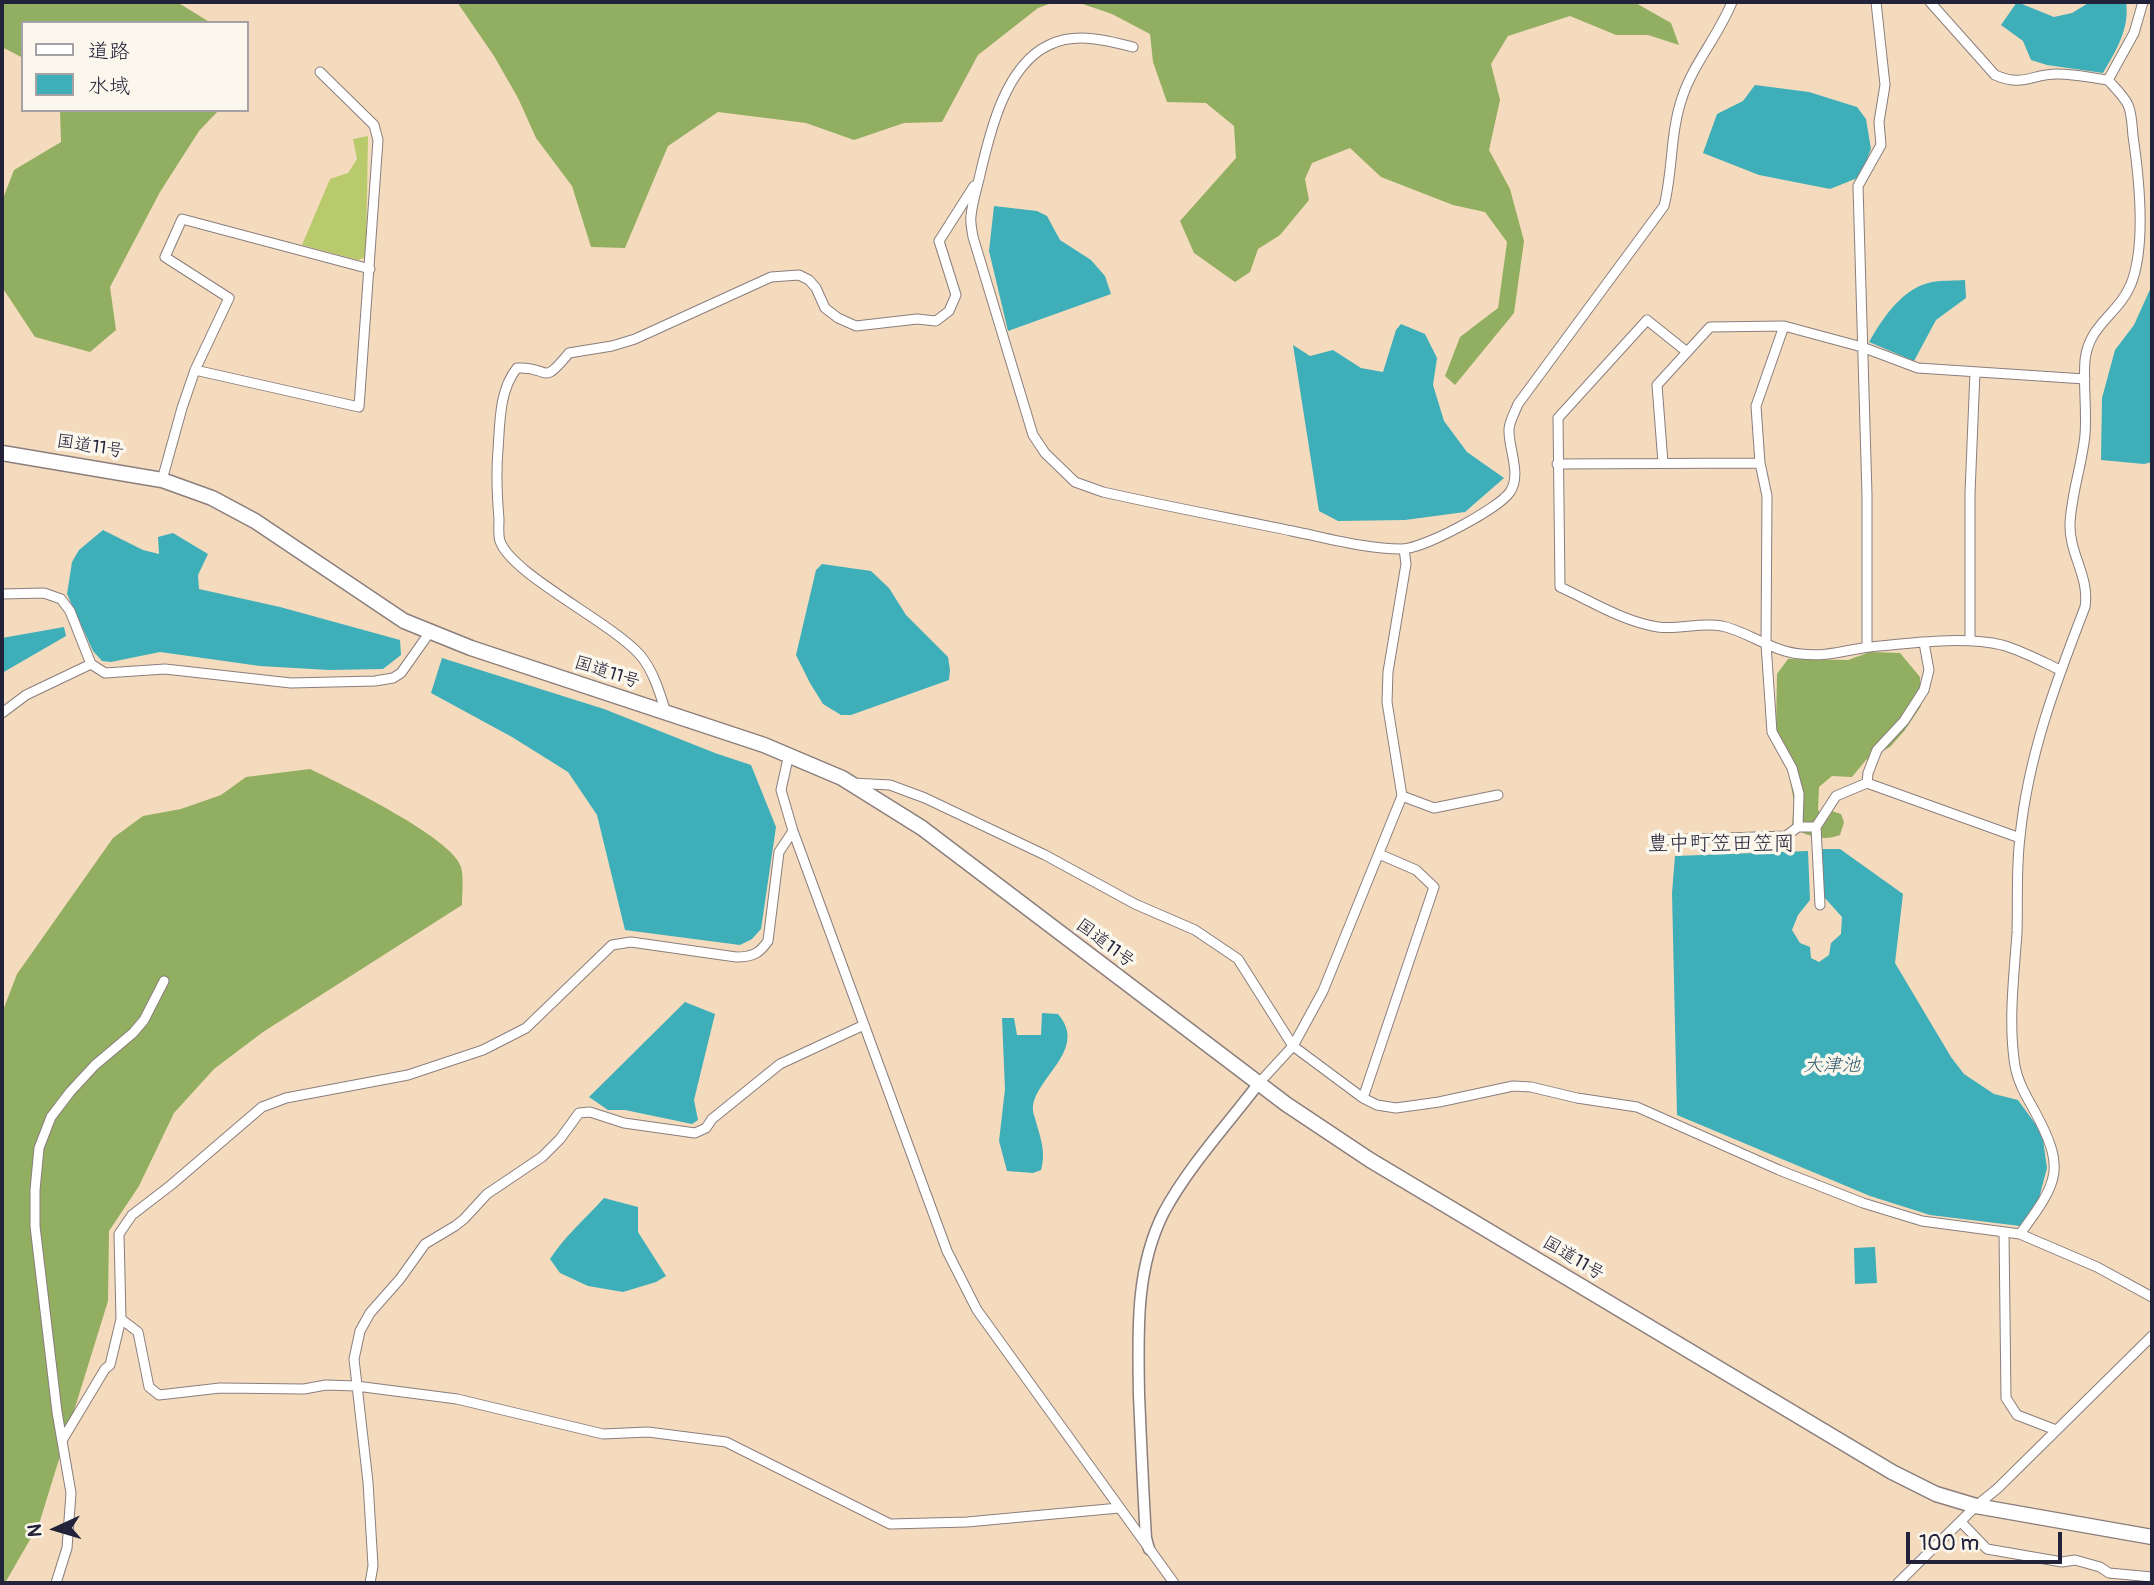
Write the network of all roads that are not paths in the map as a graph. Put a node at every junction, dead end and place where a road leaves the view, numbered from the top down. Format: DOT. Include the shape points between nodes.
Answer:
graph roads {
  1 [pos="1732,2"];
  2 [pos="1876,2"];
  3 [pos="1930,2"];
  4 [pos="2144,3"];
  5 [pos="1133,47"];
  6 [pos="320,72"];
  7 [pos="2108,80"];
  8 [pos="979,178"];
  9 [pos="370,270"];
  10 [pos="1784,326"];
  11 [pos="1861,347"];
  12 [pos="1687,352"];
  13 [pos="195,370"];
  14 [pos="1975,372"];
  15 [pos="2085,379"];
  16 [pos="2,453"];
  17 [pos="1663,463"];
  18 [pos="1760,463"];
  19 [pos="1557,464"];
  20 [pos="162,480"];
  21 [pos="1404,550"];
  22 [pos="2,594"];
  23 [pos="430,632"];
  24 [pos="1969,640"];
  25 [pos="1924,643"];
  26 [pos="1766,644"];
  27 [pos="1867,647"];
  28 [pos="91,664"];
  29 [pos="2060,670"];
  30 [pos="2,713"];
  31 [pos="666,713"];
  32 [pos="789,754"];
  33 [pos="850,782"];
  34 [pos="1867,783"];
  35 [pos="1498,795"];
  36 [pos="1402,796"];
  37 [pos="1798,827"];
  38 [pos="1816,827"];
  39 [pos="793,831"];
  40 [pos="2020,838"];
  41 [pos="1665,840"];
  42 [pos="1379,854"];
  43 [pos="1820,905"];
  44 [pos="164,981"];
  45 [pos="864,1025"];
  46 [pos="1293,1046"];
  47 [pos="1259,1083"];
  48 [pos="1363,1098"];
  49 [pos="2004,1233"];
  50 [pos="2020,1234"];
  51 [pos="2152,1297"];
  52 [pos="121,1319"];
  53 [pos="2152,1336"];
  54 [pos="356,1386"];
  55 [pos="2056,1430"];
  56 [pos="63,1439"];
  57 [pos="1976,1506"];
  58 [pos="1119,1508"];
  59 [pos="1961,1522"];
  60 [pos="2152,1537"];
  61 [pos="1149,1549"];
  62 [pos="2152,1577"];
  63 [pos="2108,1578"];
  64 [pos="56,1583"];
  65 [pos="370,1583"];
  66 [pos="1174,1583"];
  67 [pos="1898,1583"];
  1 -- 21 [label="street" via="1681,100 1664,206 1518,404 1509,433 1515,480 1510,491 1466,523"];
  2 -- 11 [label="street" via="1885,85 1881,145 1858,186"];
  3 -- 7 [label="street" via="1995,75 2010,81 2056,74"];
  4 -- 7 [label="street" via="2134,33"];
  5 -- 8 [label="street" via="1074,39 1049,45 1033,57 1002,102"];
  6 -- 9 [label="street" via="374,125 378,140"];
  7 -- 15 [label="street" via="2127,103 2130,115 2140,209 2137,258 2122,300 2089,342"];
  8 -- 21 [label="street" via="971,216 973,237 1033,435 1061,470 1075,482 1103,492"];
  8 -- 31 [label="street" via="939,241 957,295 936,321 856,326 825,308 810,280 799,275 771,277 635,339 569,353 554,372 525,368 510,377 500,418 496,472 500,541 516,562 640,655"];
  9 -- 13 [label="street" via="359,407"];
  9 -- 13 [label="street" via="182,219 165,257 229,298"];
  10 -- 11 [label="street"];
  10 -- 12 [label="street" via="1710,327"];
  10 -- 18 [label="street" via="1756,407"];
  11 -- 14 [label="street" via="1918,368"];
  11 -- 27 [label="street"];
  12 -- 17 [label="street" via="1657,385"];
  12 -- 19 [label="street" via="1647,320 1558,418"];
  13 -- 20 [label="street"];
  14 -- 15 [label="street"];
  14 -- 24 [label="street"];
  15 -- 29 [label="street" via="2085,434 2070,524 2087,594"];
  16 -- 20 [label="highway, 国道11号"];
  17 -- 18 [label="street"];
  17 -- 19 [label="street"];
  18 -- 26 [label="street" via="1767,496"];
  19 -- 26 [label="street" via="1560,587 1633,621 1666,628 1724,626"];
  20 -- 23 [label="highway, 国道11号" via="235,509 395,615"];
  21 -- 36 [label="street" via="1406,564 1387,702"];
  22 -- 28 [label="street" via="44,593 61,599"];
  23 -- 28 [label="street" via="401,673 375,681 291,682 165,669 105,673"];
  23 -- 31 [label="highway, 国道11号"];
  24 -- 25 [label="street"];
  24 -- 29 [label="street" via="2022,652"];
  25 -- 27 [label="street"];
  25 -- 34 [label="street" via="1929,670 1924,690 1877,750"];
  26 -- 27 [label="street" via="1798,654 1835,655"];
  26 -- 37 [label="street" via="1772,732 1792,768"];
  28 -- 30 [label="street" via="26,695"];
  29 -- 40 [label="street" via="2032,759"];
  31 -- 32 [label="highway, 国道11号"];
  32 -- 33 [label="highway, 国道11号"];
  32 -- 39 [label="street" via="781,790"];
  33 -- 46 [label="street" via="890,785 925,798 1195,930 1238,959"];
  33 -- 47 [label="highway, 国道11号" via="922,828"];
  34 -- 38 [label="street" via="1836,796"];
  34 -- 40 [label="street"];
  35 -- 36 [label="street" via="1434,808"];
  36 -- 42 [label="street"];
  37 -- 38 [label="street"];
  37 -- 41 [label="street" via="1786,836"];
  38 -- 43 [label="street"];
  39 -- 45 [label="street"];
  39 -- 52 [label="street" via="779,852 768,941 761,952 736,957 631,942 612,945 526,1028 483,1050 408,1076 286,1098 262,1107 132,1215 119,1234"];
  40 -- 50 [label="street" via="2013,991 2015,1067 2056,1163 2054,1180"];
  42 -- 46 [label="street" via="1323,991"];
  42 -- 48 [label="street" via="1416,870 1434,887"];
  44 -- 56 [label="street" via="133,1033 70,1091 51,1117 38,1148 35,1226"];
  45 -- 54 [label="street" via="780,1064 695,1133 579,1113 542,1157 486,1194 464,1220 425,1244 360,1331 354,1359"];
  45 -- 58 [label="street" via="947,1251 977,1311"];
  46 -- 47 [label="street"];
  46 -- 48 [label="street"];
  47 -- 57 [label="highway, 国道11号" via="1370,1160 1871,1461 1936,1494"];
  47 -- 61 [label="street" via="1183,1181 1164,1213 1141,1285 1141,1444"];
  48 -- 49 [label="street" via="1396,1108 1513,1086 1637,1107 1863,1203 1922,1221"];
  49 -- 50 [label="street"];
  49 -- 55 [label="street" via="2006,1398 2017,1415"];
  50 -- 51 [label="street" via="2087,1262"];
  52 -- 54 [label="street" via="138,1332 149,1387 159,1395 220,1388"];
  52 -- 56 [label="street" via="110,1365"];
  53 -- 55 [label="street"];
  54 -- 58 [label="street" via="457,1399 603,1434 648,1433 726,1441 890,1524"];
  54 -- 65 [label="street" via="368,1482"];
  55 -- 57 [label="street"];
  56 -- 64 [label="street" via="71,1493 67,1548"];
  57 -- 59 [label="street"];
  57 -- 60 [label="highway, 国道11号"];
  58 -- 61 [label="street"];
  59 -- 63 [label="street" via="1987,1549 2062,1562 2076,1560 2100,1567"];
  59 -- 67 [label="street"];
  61 -- 66 [label="street"];
  62 -- 63 [label="street"];
}
